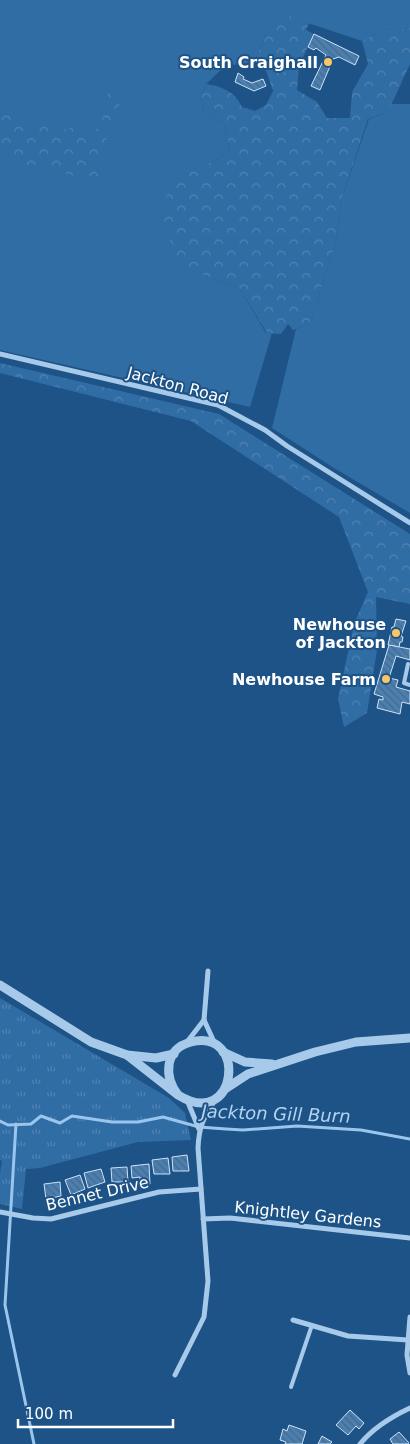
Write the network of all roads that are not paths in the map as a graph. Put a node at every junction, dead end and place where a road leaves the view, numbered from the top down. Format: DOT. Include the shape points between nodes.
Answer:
graph roads {
  1 [pos="0,354"];
  2 [pos="410,523"];
  3 [pos="408,664"];
  4 [pos="410,685"];
  5 [pos="208,971"];
  6 [pos="0,985"];
  7 [pos="204,1020"];
  8 [pos="410,1038"];
  9 [pos="186,1044"];
  10 [pos="215,1045"];
  11 [pos="223,1052"];
  12 [pos="174,1054"];
  13 [pos="127,1055"];
  14 [pos="275,1064"];
  15 [pos="224,1090"];
  16 [pos="178,1095"];
  17 [pos="217,1097"];
  18 [pos="187,1100"];
  19 [pos="199,1130"];
  20 [pos="201,1189"];
  21 [pos="0,1212"];
  22 [pos="203,1219"];
  23 [pos="410,1238"];
  24 [pos="410,1318"];
  25 [pos="293,1320"];
  26 [pos="312,1325"];
  27 [pos="408,1340"];
  28 [pos="410,1373"];
  29 [pos="175,1375"];
  30 [pos="291,1387"];
  31 [pos="410,1408"];
  32 [pos="360,1444"];
  1 -- 2 [label="street, Jackton Road" via="218,405 265,430"];
  3 -- 4 [label="lane" via="404,683"];
  5 -- 7 [label="street"];
  6 -- 13 [label="street" via="91,1042"];
  7 -- 9 [label="street"];
  7 -- 10 [label="street"];
  8 -- 14 [label="street" via="356,1042"];
  9 -- 10 [label="street" via="196,1041"];
  9 -- 12 [label="street"];
  10 -- 11 [label="street"];
  11 -- 14 [label="street" via="245,1062"];
  11 -- 15 [label="street" via="230,1070"];
  12 -- 13 [label="street" via="156,1058"];
  12 -- 16 [label="street" via="168,1067 168,1077"];
  13 -- 16 [label="street"];
  14 -- 15 [label="street" via="242,1077"];
  15 -- 17 [label="street"];
  16 -- 18 [label="street"];
  17 -- 18 [label="street" via="207,1102"];
  17 -- 19 [label="street"];
  18 -- 19 [label="street"];
  19 -- 20 [label="street"];
  20 -- 21 [label="street, Bennet Drive" via="159,1192 51,1219"];
  20 -- 22 [label="street"];
  22 -- 23 [label="street, Knightley Gardens" via="230,1218"];
  22 -- 29 [label="street" via="208,1281 204,1317"];
  24 -- 27 [label="street"];
  25 -- 26 [label="street"];
  26 -- 27 [label="street" via="348,1336"];
  26 -- 30 [label="lane"];
  27 -- 28 [label="street"];
  31 -- 32 [label="street" via="368,1434"];
}
